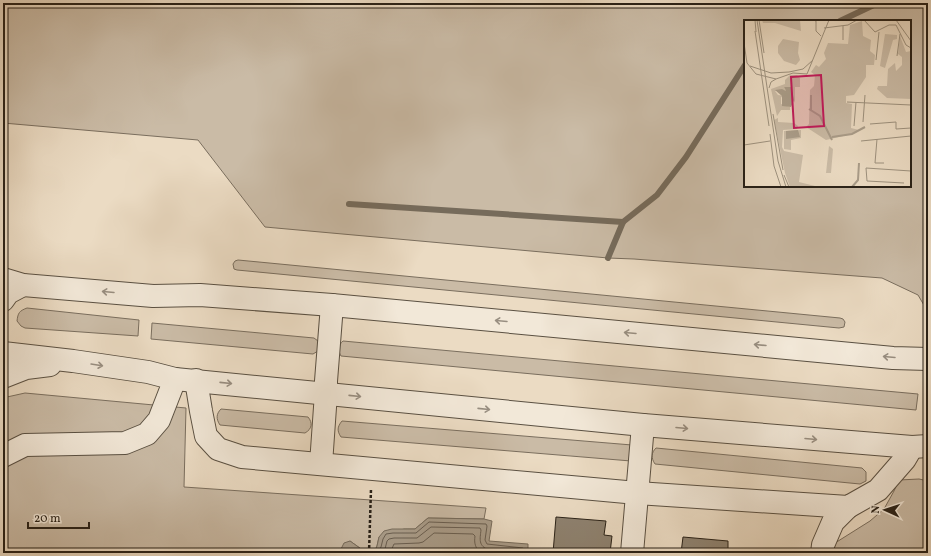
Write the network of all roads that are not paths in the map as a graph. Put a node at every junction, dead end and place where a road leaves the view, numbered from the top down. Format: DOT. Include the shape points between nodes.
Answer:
graph roads {
  1 [pos="13,282"];
  2 [pos="3,300"];
  3 [pos="332,305"];
  4 [pos="3,342"];
  5 [pos="3,353"];
  6 [pos="25,355"];
  7 [pos="928,359"];
  8 [pos="73,361"];
  9 [pos="3,377"];
  10 [pos="185,380"];
  11 [pos="326,393"];
  12 [pos="643,425"];
  13 [pos="920,447"];
  14 [pos="3,456"];
  15 [pos="320,464"];
  16 [pos="637,493"];
  17 [pos="848,507"];
  18 [pos="632,553"];
  19 [pos="822,553"];
  1 -- 2 [label="lane"];
  3 -- 1 [label="lane, one-way" via="200,295 153,296"];
  7 -- 3 [label="lane, one-way" via="893,358"];
  3 -- 11 [label="lane"];
  4 -- 6 [label="lane"];
  5 -- 6 [label="lane"];
  6 -- 8 [label="lane"];
  8 -- 9 [label="lane" via="26,368"];
  8 -- 10 [label="lane, one-way"];
  10 -- 11 [label="lane, one-way"];
  10 -- 14 [label="lane" via="147,434 125,443 25,445"];
  10 -- 15 [label="lane" via="201,411 206,436 218,449 242,457"];
  11 -- 12 [label="lane, one-way"];
  11 -- 15 [label="lane"];
  12 -- 13 [label="lane, one-way"];
  12 -- 16 [label="lane"];
  13 -- 17 [label="lane" via="905,459 878,490"];
  15 -- 16 [label="lane"];
  16 -- 17 [label="lane"];
  16 -- 18 [label="lane"];
  17 -- 19 [label="lane" via="833,522"];
}
